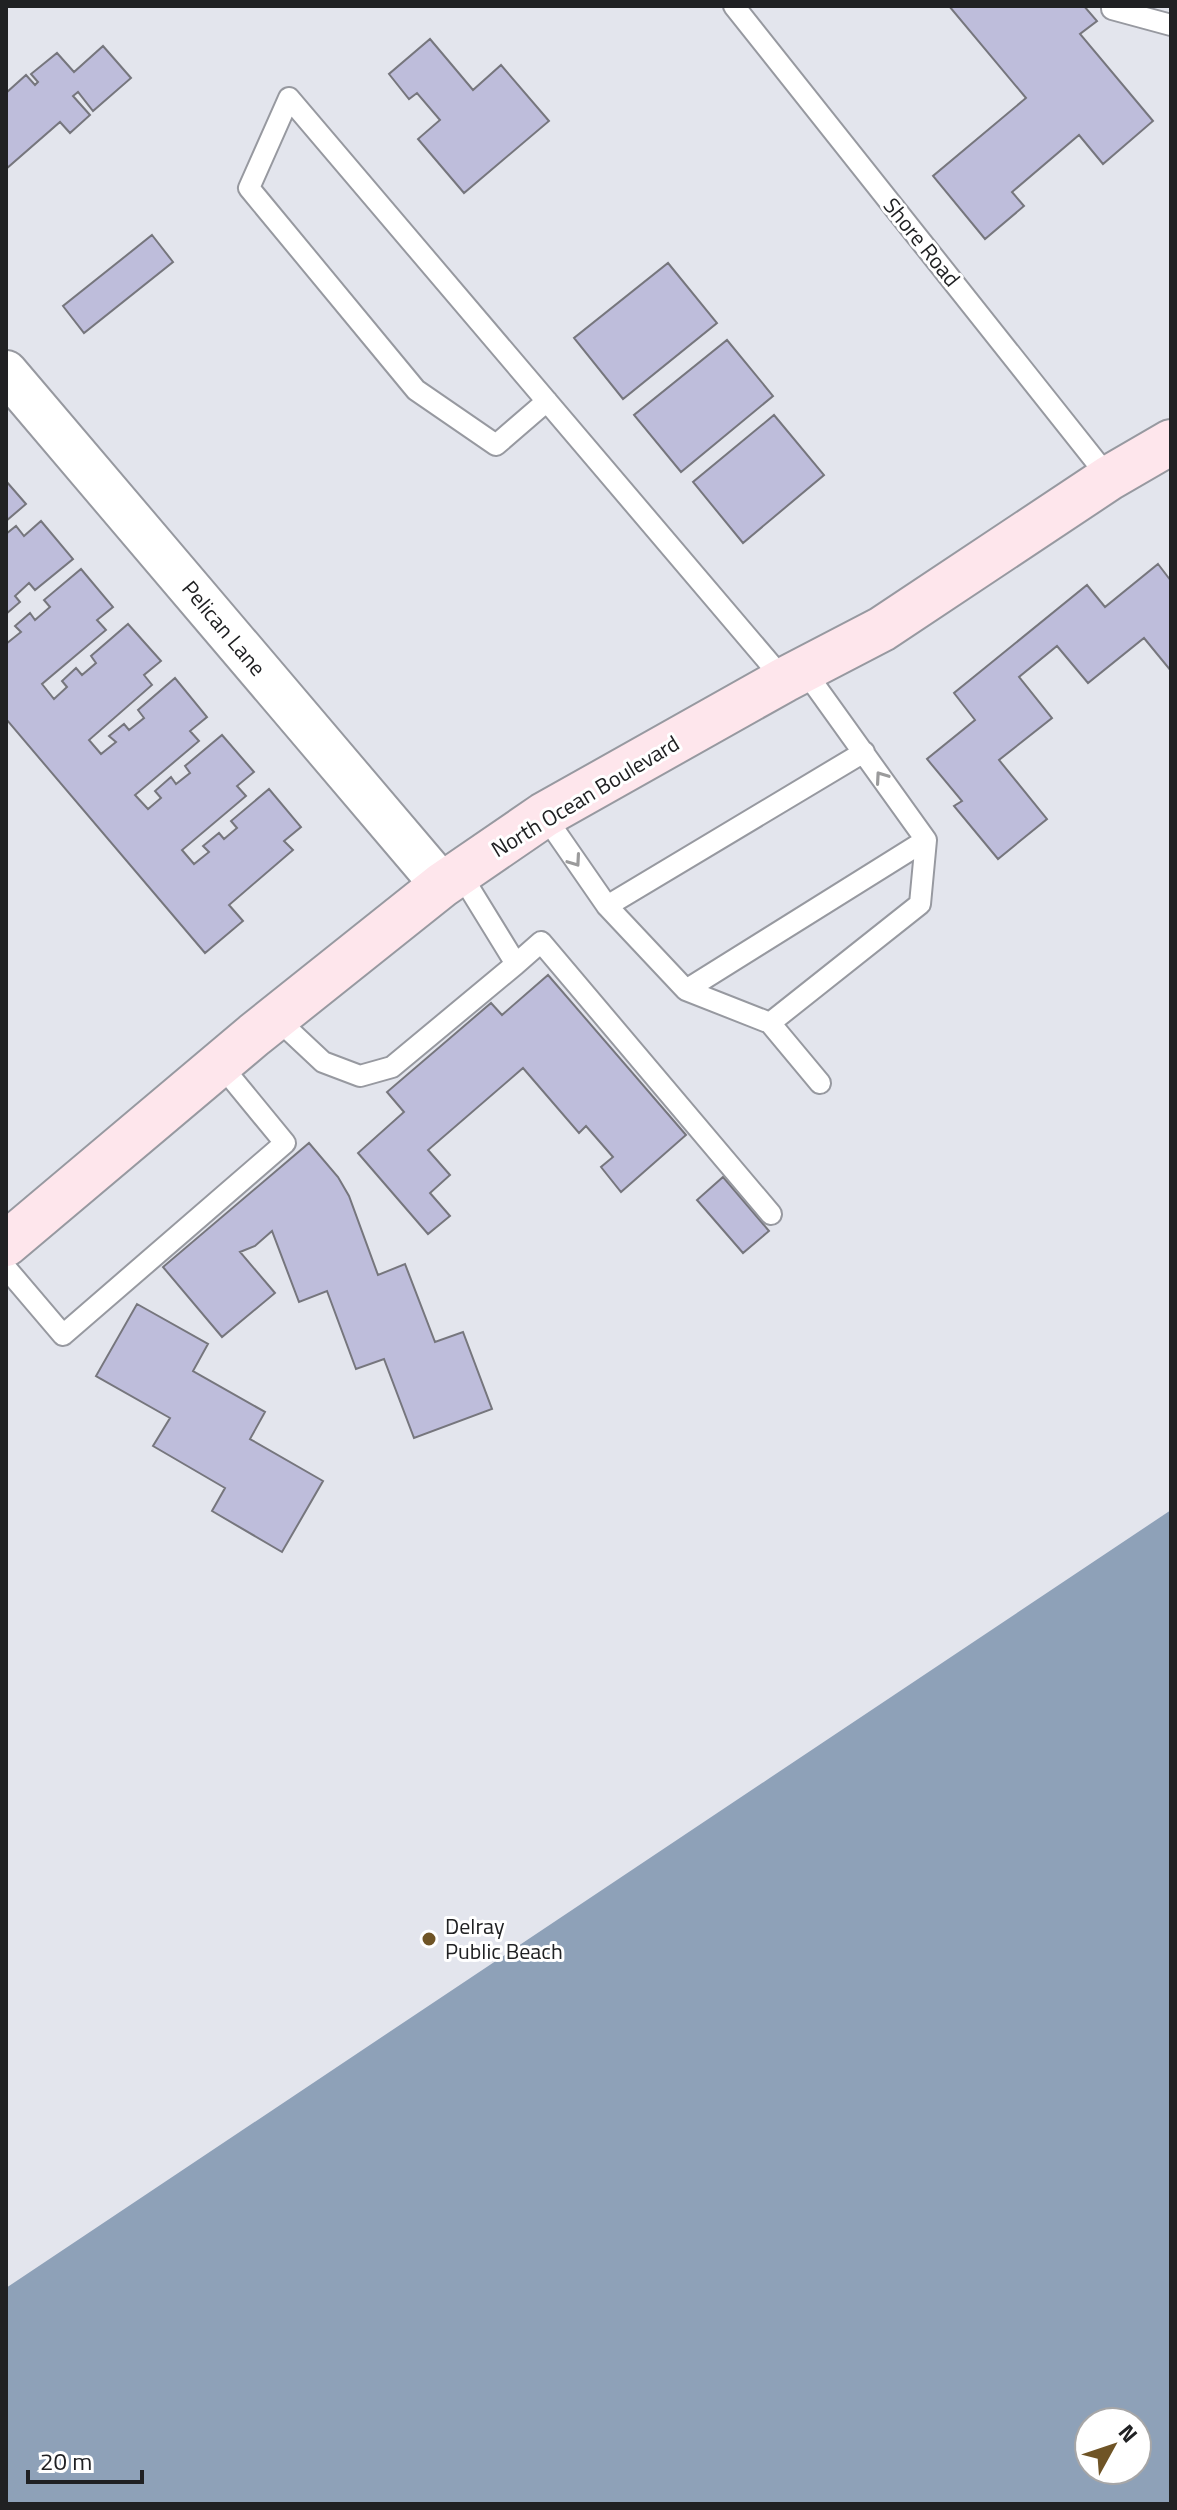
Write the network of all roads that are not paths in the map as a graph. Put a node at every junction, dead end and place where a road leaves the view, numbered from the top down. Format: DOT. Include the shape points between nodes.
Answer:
graph roads {
  1 [pos="734,6"];
  2 [pos="1112,6"];
  3 [pos="1171,25"];
  4 [pos="6,372"];
  5 [pos="547,401"];
  6 [pos="1169,447"];
  7 [pos="1109,478"];
  8 [pos="794,675"];
  9 [pos="864,752"];
  10 [pos="544,815"];
  11 [pos="926,840"];
  12 [pos="451,879"];
  13 [pos="607,906"];
  14 [pos="516,964"];
  15 [pos="686,990"];
  16 [pos="276,1018"];
  17 [pos="770,1023"];
  18 [pos="220,1064"];
  19 [pos="820,1083"];
  20 [pos="771,1214"];
  21 [pos="9,1243"];
  1 -- 7 [label="lane, Shore Road"];
  2 -- 3 [label="lane"];
  4 -- 12 [label="street, Pelican Lane"];
  5 -- 5 [label="lane" via="496,445 416,390 249,188 289,98"];
  5 -- 8 [label="lane"];
  6 -- 7 [label="main road, North Ocean Boulevard"];
  7 -- 8 [label="main road, North Ocean Boulevard" via="882,629"];
  8 -- 9 [label="lane"];
  8 -- 10 [label="main road, North Ocean Boulevard"];
  11 -- 9 [label="lane, one-way"];
  9 -- 13 [label="lane"];
  10 -- 12 [label="main road, North Ocean Boulevard"];
  10 -- 13 [label="lane, one-way"];
  11 -- 15 [label="lane"];
  11 -- 17 [label="lane" via="920,904"];
  12 -- 14 [label="lane"];
  12 -- 16 [label="main road, North Ocean Boulevard"];
  13 -- 15 [label="lane"];
  14 -- 16 [label="lane" via="392,1067 360,1076 323,1062"];
  14 -- 20 [label="lane" via="541,942"];
  15 -- 17 [label="lane"];
  16 -- 18 [label="main road, North Ocean Boulevard"];
  17 -- 19 [label="lane"];
  18 -- 21 [label="main road, North Ocean Boulevard"];
  18 -- 21 [label="lane" via="285,1143 63,1335"];
}
